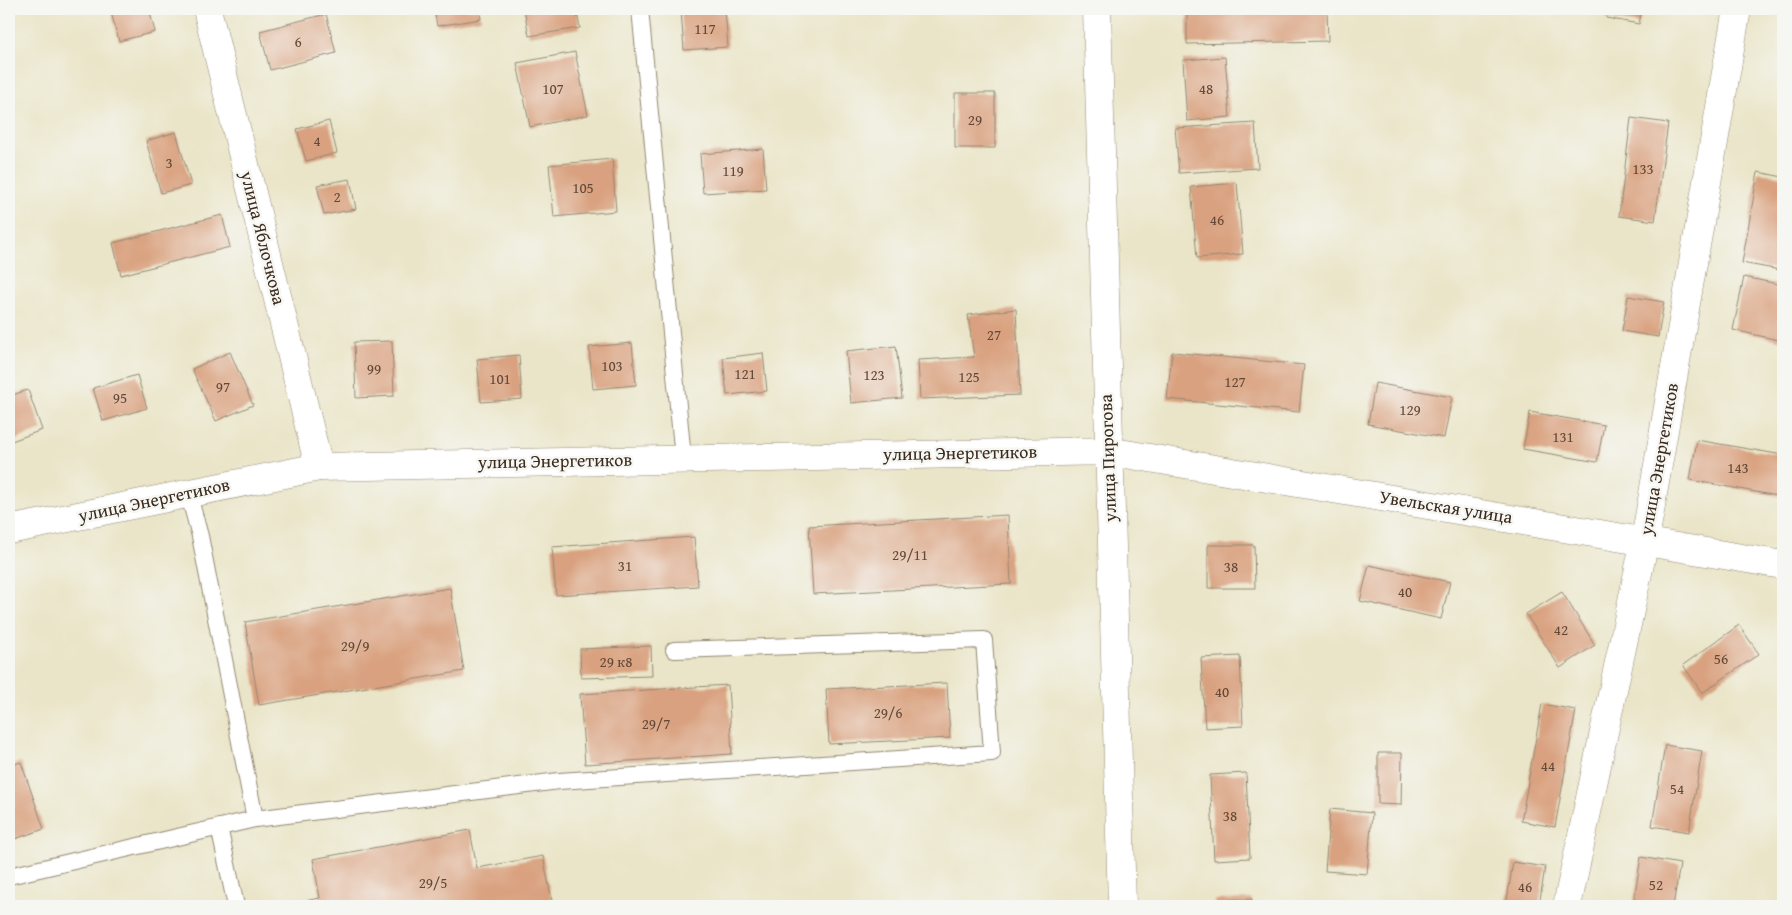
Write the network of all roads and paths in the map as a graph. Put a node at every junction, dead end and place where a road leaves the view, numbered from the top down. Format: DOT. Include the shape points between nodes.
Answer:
graph roads {
  1 [pos="207,9"];
  2 [pos="640,9"];
  3 [pos="1097,9"];
  4 [pos="1737,9"];
  5 [pos="1108,451"];
  6 [pos="683,458"];
  7 [pos="319,467"];
  8 [pos="188,492"];
  9 [pos="9,530"];
  10 [pos="1645,540"];
  11 [pos="1783,565"];
  12 [pos="674,650"];
  13 [pos="254,819"];
  14 [pos="219,827"];
  15 [pos="9,876"];
  16 [pos="236,906"];
  17 [pos="1122,906"];
  18 [pos="1567,906"];
  1 -- 7 [label="street, улица Яблочкова"];
  2 -- 6 [label="lane"];
  3 -- 5 [label="street, улица Пирогова"];
  4 -- 10 [label="street, улица Энергетиков"];
  5 -- 6 [label="street, улица Энергетиков"];
  5 -- 10 [label="street, Увельская улица"];
  5 -- 17 [label="street, улица Пирогова"];
  6 -- 7 [label="street, улица Энергетиков"];
  7 -- 8 [label="street, улица Энергетиков"];
  8 -- 9 [label="street, улица Энергетиков"];
  8 -- 13 [label="lane" via="200,536"];
  10 -- 11 [label="street, Увельская улица"];
  10 -- 18 [label="street, улица Энергетиков"];
  12 -- 13 [label="lane" via="984,640 992,753 558,781"];
  13 -- 14 [label="lane"];
  14 -- 15 [label="lane"];
  14 -- 16 [label="lane"];
}
